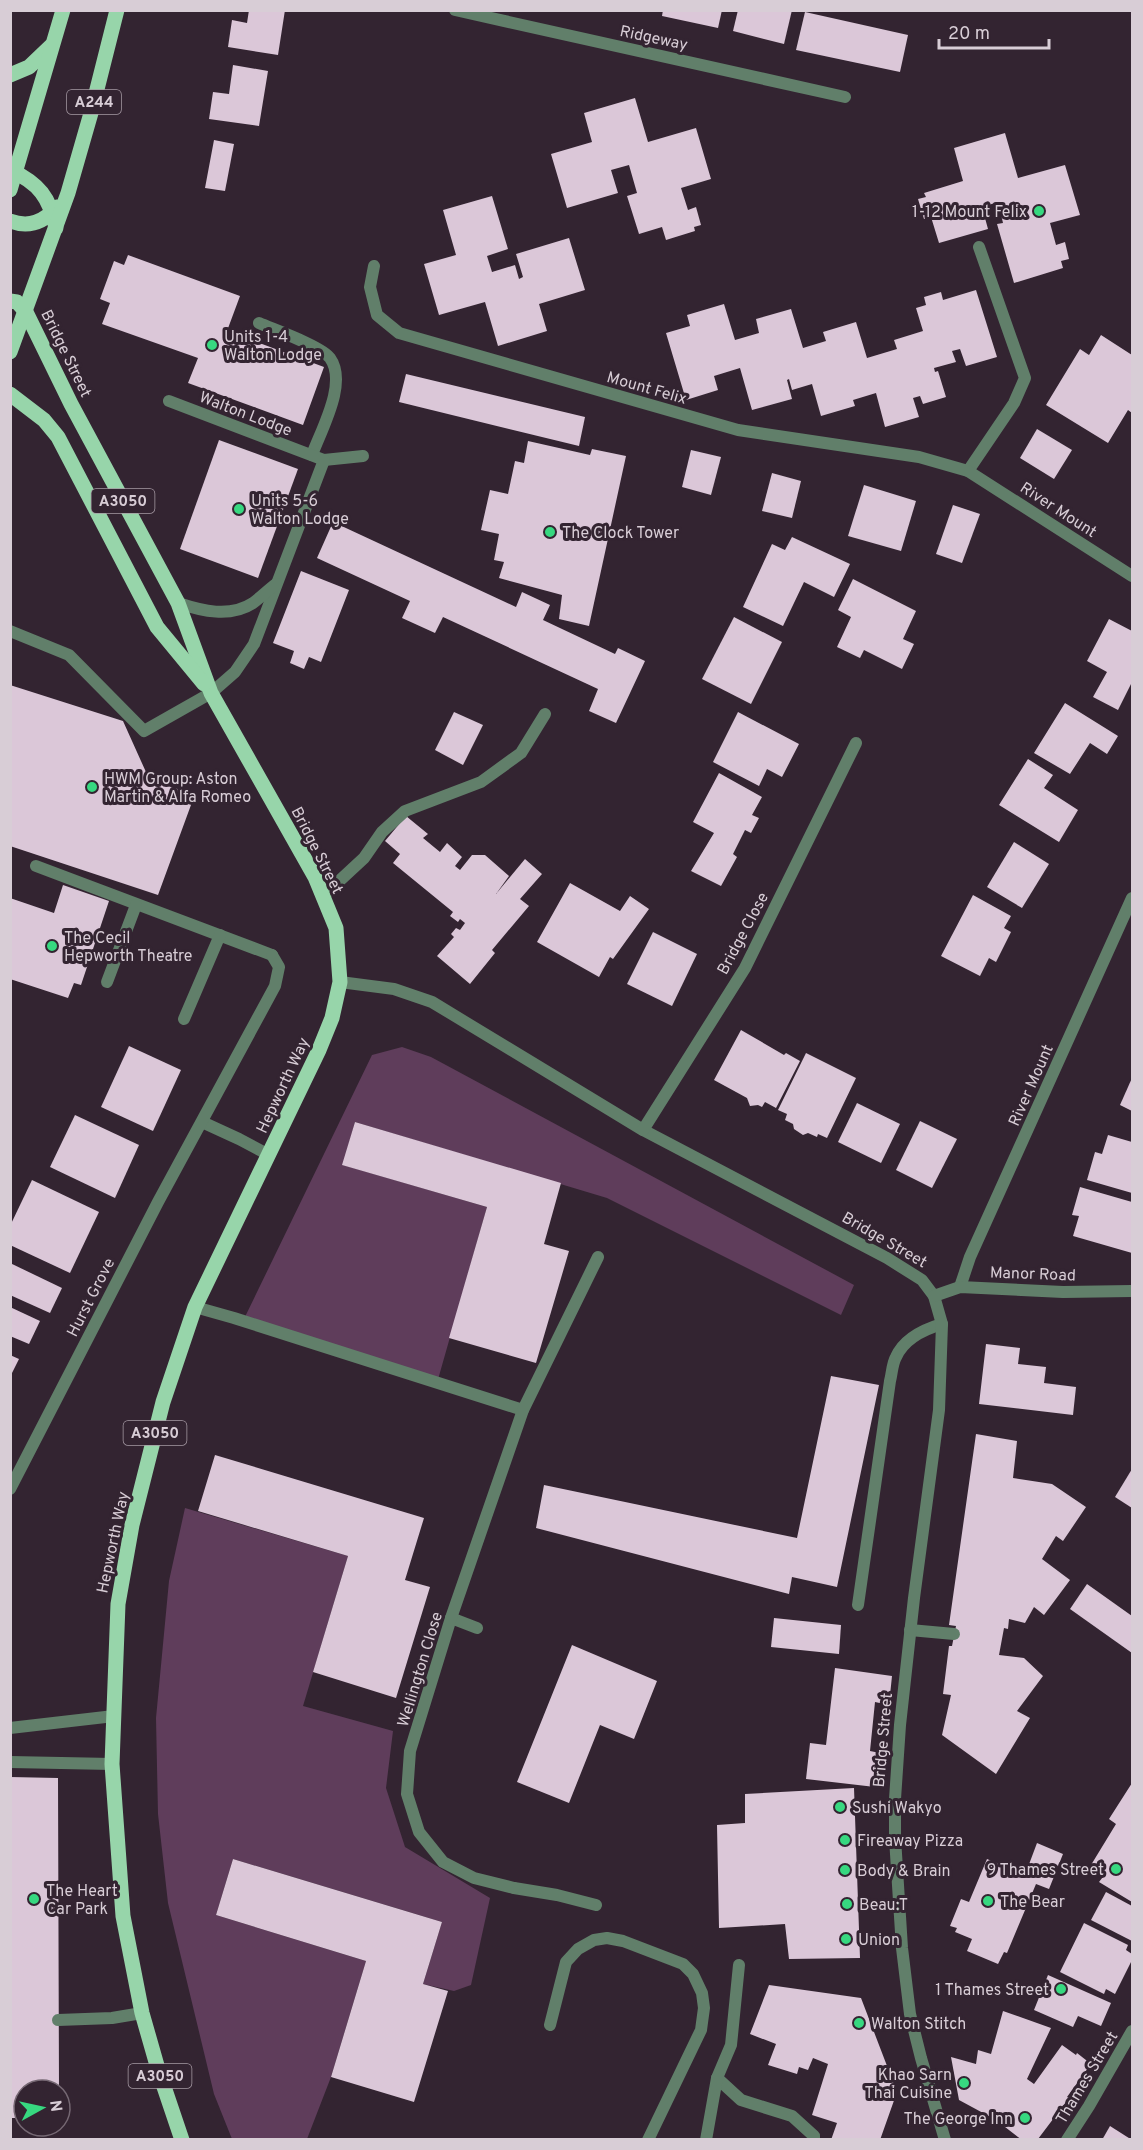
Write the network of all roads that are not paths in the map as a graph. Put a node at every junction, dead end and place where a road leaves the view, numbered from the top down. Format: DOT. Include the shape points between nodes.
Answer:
graph roads {
  1 [pos="63,10"];
  2 [pos="117,10"];
  3 [pos="455,10"];
  4 [pos="54,43"];
  5 [pos="10,75"];
  6 [pos="845,97"];
  7 [pos="13,171"];
  8 [pos="10,190"];
  9 [pos="68,193"];
  10 [pos="52,212"];
  11 [pos="10,220"];
  12 [pos="56,230"];
  13 [pos="979,247"];
  14 [pos="374,266"];
  15 [pos="10,301"];
  16 [pos="26,312"];
  17 [pos="259,323"];
  18 [pos="10,352"];
  19 [pos="10,394"];
  20 [pos="168,401"];
  21 [pos="312,455"];
  22 [pos="363,456"];
  23 [pos="324,460"];
  24 [pos="968,471"];
  25 [pos="1132,576"];
  26 [pos="276,583"];
  27 [pos="178,603"];
  28 [pos="10,631"];
  29 [pos="212,693"];
  30 [pos="545,714"];
  31 [pos="856,743"];
  32 [pos="36,866"];
  33 [pos="323,896"];
  34 [pos="1132,898"];
  35 [pos="136,905"];
  36 [pos="220,935"];
  37 [pos="107,982"];
  38 [pos="340,982"];
  39 [pos="184,1019"];
  40 [pos="202,1122"];
  41 [pos="643,1130"];
  42 [pos="269,1155"];
  43 [pos="598,1257"];
  44 [pos="960,1287"];
  45 [pos="1132,1291"];
  46 [pos="934,1296"];
  47 [pos="195,1307"];
  48 [pos="942,1324"];
  49 [pos="523,1410"];
  50 [pos="10,1489"];
  51 [pos="858,1605"];
  52 [pos="451,1618"];
  53 [pos="477,1628"];
  54 [pos="910,1630"];
  55 [pos="954,1634"];
  56 [pos="114,1716"];
  57 [pos="10,1728"];
  58 [pos="10,1762"];
  59 [pos="112,1764"];
  60 [pos="596,1905"];
  61 [pos="740,1965"];
  62 [pos="142,2013"];
  63 [pos="58,2020"];
  64 [pos="550,2025"];
  65 [pos="1132,2031"];
  66 [pos="717,2078"];
  67 [pos="182,2139"];
  68 [pos="648,2139"];
  69 [pos="706,2139"];
  70 [pos="814,2139"];
  71 [pos="945,2139"];
  72 [pos="1067,2139"];
  1 -- 4 [label="main road"];
  2 -- 9 [label="main road, Bridge Street / A244"];
  3 -- 6 [label="street, Ridgeway"];
  4 -- 5 [label="main road" via="29,67"];
  4 -- 7 [label="main road"];
  7 -- 8 [label="main road"];
  7 -- 10 [label="main road" via="41,190"];
  9 -- 10 [label="main road"];
  9 -- 12 [label="main road, Bridge Street / A244"];
  10 -- 11 [label="main road" via="30,225"];
  10 -- 12 [label="main road"];
  12 -- 16 [label="main road, Bridge Street / A244"];
  13 -- 24 [label="street" via="1025,378 1014,403"];
  14 -- 24 [label="street, Mount Felix" via="370,287 378,315 399,333 738,430 919,457"];
  15 -- 16 [label="main road, A3050"];
  16 -- 18 [label="main road, A244"];
  16 -- 27 [label="main road, Bridge Street / A3050"];
  17 -- 21 [label="street" via="330,358 336,377 335,394"];
  19 -- 29 [label="main road, Bridge Street / A3050" via="58,436 157,627"];
  20 -- 21 [label="street, Walton Lodge"];
  21 -- 23 [label="street, Walton Lodge"];
  22 -- 23 [label="street"];
  23 -- 26 [label="street"];
  24 -- 25 [label="street, River Mount"];
  26 -- 27 [label="street" via="251,604 229,611 205,612"];
  26 -- 29 [label="street" via="254,645 235,672"];
  27 -- 29 [label="main road, Bridge Street / A3050"];
  28 -- 29 [label="street" via="69,655 144,730"];
  29 -- 33 [label="main road, Bridge Street / A3050"];
  30 -- 33 [label="street" via="521,753 481,782 405,811 382,832 364,858"];
  31 -- 41 [label="street, Bridge Close" via="745,968"];
  32 -- 35 [label="street"];
  33 -- 38 [label="main road, Bridge Street / A3050" via="336,928"];
  34 -- 44 [label="street, River Mount"];
  35 -- 36 [label="street"];
  35 -- 37 [label="street"];
  36 -- 39 [label="street"];
  36 -- 40 [label="street, Hurst Grove" via="272,955 279,967 275,986"];
  38 -- 41 [label="street, Bridge Street" via="394,988 432,1002"];
  38 -- 42 [label="main road, Hepworth Way / A3050" via="319,1050"];
  40 -- 42 [label="street"];
  40 -- 50 [label="street, Hurst Grove"];
  41 -- 46 [label="street, Bridge Street" via="887,1258 922,1280"];
  42 -- 47 [label="main road, Hepworth Way / A3050"];
  43 -- 49 [label="street, Wellington Close"];
  44 -- 45 [label="street, Manor Road"];
  44 -- 46 [label="street, Manor Road"];
  46 -- 48 [label="street, Bridge Street"];
  47 -- 49 [label="street"];
  47 -- 56 [label="main road, Hepworth Way / A3050" via="163,1402 132,1525 118,1604"];
  48 -- 51 [label="street" via="924,1329 896,1357"];
  48 -- 54 [label="street, Bridge Street" via="939,1410"];
  49 -- 52 [label="street, Wellington Close"];
  52 -- 53 [label="street"];
  52 -- 60 [label="street, Wellington Close" via="410,1750 407,1794 419,1832 443,1862 474,1878"];
  54 -- 55 [label="street"];
  54 -- 71 [label="street, Bridge Street" via="896,1800 900,1924 910,2014"];
  56 -- 57 [label="street"];
  56 -- 59 [label="main road, Hepworth Way / A3050"];
  58 -- 59 [label="street"];
  59 -- 62 [label="main road, Hepworth Way / A3050" via="123,1916"];
  61 -- 66 [label="street" via="731,2045"];
  62 -- 63 [label="street"];
  62 -- 67 [label="main road, Hepworth Way / A3050"];
  64 -- 68 [label="street" via="566,1962 594,1940 622,1941 683,1964 693,1974 702,1993 701,2030"];
  65 -- 72 [label="street, Thames Street"];
  66 -- 69 [label="street"];
  66 -- 70 [label="street" via="741,2100 792,2116"];
}
